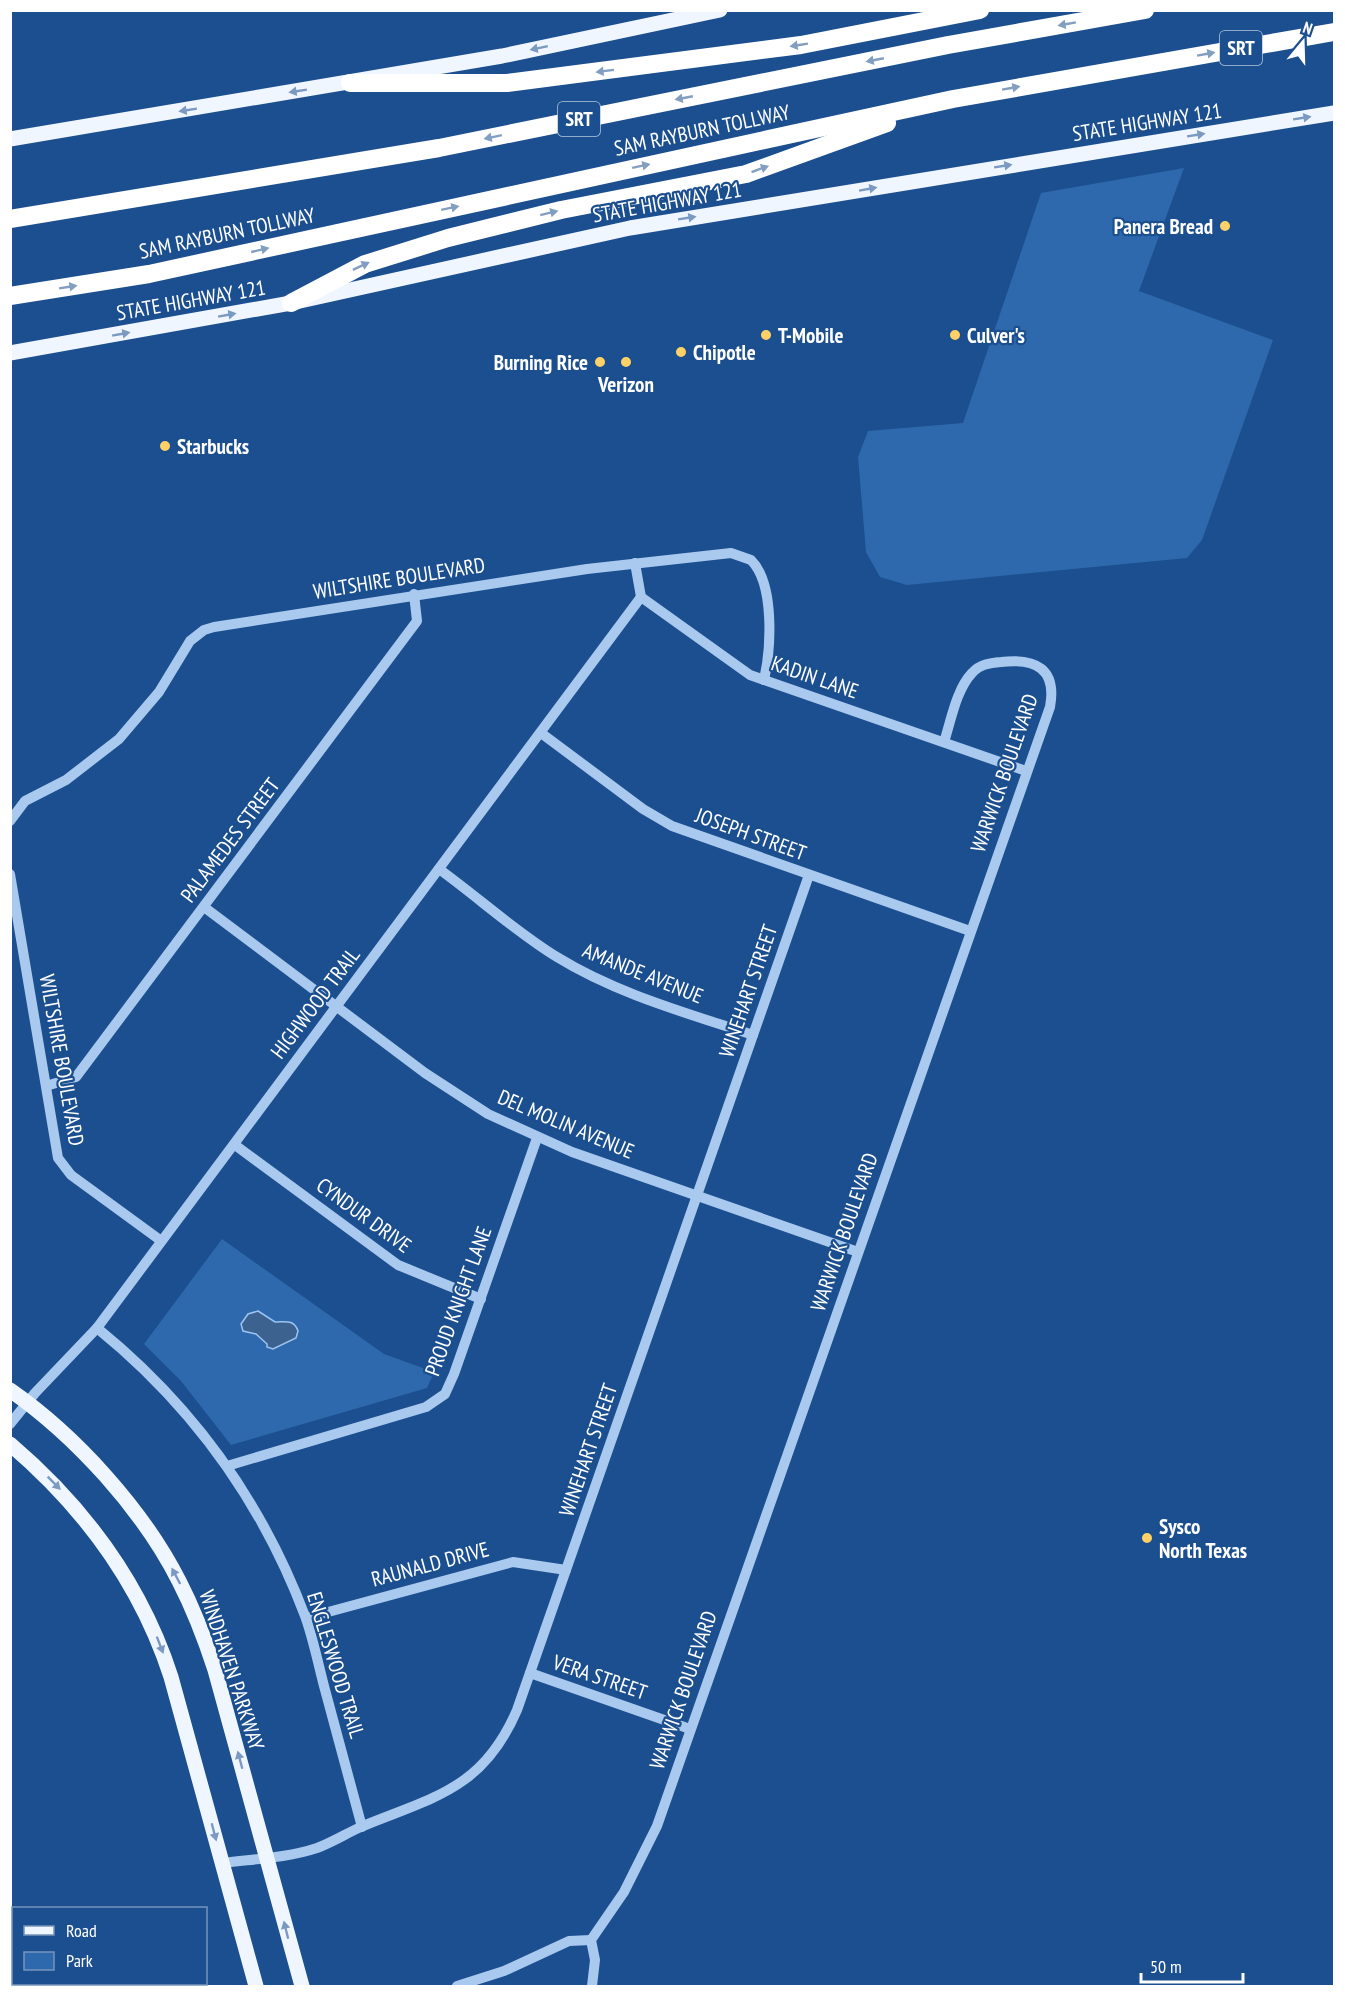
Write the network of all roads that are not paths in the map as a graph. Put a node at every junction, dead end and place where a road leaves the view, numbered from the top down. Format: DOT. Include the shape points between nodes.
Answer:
graph roads {
  1 [pos="720,10"];
  2 [pos="980,10"];
  3 [pos="1145,10"];
  4 [pos="1335,32"];
  5 [pos="350,83"];
  6 [pos="953,99"];
  7 [pos="1335,113"];
  8 [pos="10,139"];
  9 [pos="10,219"];
  10 [pos="10,296"];
  11 [pos="291,303"];
  12 [pos="10,353"];
  13 [pos="635,563"];
  14 [pos="414,594"];
  15 [pos="641,597"];
  16 [pos="764,680"];
  17 [pos="541,733"];
  18 [pos="944,742"];
  19 [pos="1026,771"];
  20 [pos="10,821"];
  21 [pos="439,869"];
  22 [pos="10,874"];
  23 [pos="810,875"];
  24 [pos="204,907"];
  25 [pos="970,931"];
  26 [pos="337,1005"];
  27 [pos="753,1035"];
  28 [pos="46,1086"];
  29 [pos="537,1138"];
  30 [pos="235,1145"];
  31 [pos="697,1196"];
  32 [pos="160,1240"];
  33 [pos="858,1252"];
  34 [pos="481,1299"];
  35 [pos="97,1328"];
  36 [pos="10,1390"];
  37 [pos="27,1402"];
  38 [pos="10,1424"];
  39 [pos="10,1444"];
  40 [pos="227,1466"];
  41 [pos="566,1570"];
  42 [pos="306,1618"];
  43 [pos="530,1673"];
  44 [pos="690,1729"];
  45 [pos="362,1827"];
  46 [pos="267,1857"];
  47 [pos="223,1863"];
  48 [pos="591,1940"];
  49 [pos="256,1986"];
  50 [pos="302,1986"];
  51 [pos="458,1986"];
  52 [pos="592,1986"];
  1 -- 5 [label="main road, one-way"];
  2 -- 5 [label="highway, one-way" via="801,45 507,83"];
  3 -- 9 [label="highway, SAM RAYBURN TOLLWAY / SRT, one-way" via="948,45 439,148"];
  6 -- 4 [label="highway, SAM RAYBURN TOLLWAY / SRT, one-way"];
  5 -- 8 [label="main road, one-way"];
  10 -- 6 [label="highway, SAM RAYBURN TOLLWAY / SRT, one-way" via="149,274"];
  11 -- 6 [label="highway, one-way" via="365,264 438,241 561,210 746,174"];
  11 -- 7 [label="main road, STATE HIGHWAY 121, one-way" via="630,228"];
  12 -- 11 [label="main road, STATE HIGHWAY 121, one-way"];
  13 -- 14 [label="street, WILTSHIRE BOULEVARD"];
  13 -- 15 [label="street"];
  13 -- 16 [label="street, WILTSHIRE BOULEVARD" via="724,553 751,560 762,579 768,615 770,645"];
  14 -- 20 [label="street, WILTSHIRE BOULEVARD" via="204,630 190,641 159,692 119,739 66,780 25,801"];
  14 -- 24 [label="street, PALAMEDES STREET" via="417,621"];
  15 -- 16 [label="street, KADIN LANE" via="738,668"];
  15 -- 17 [label="street, HIGHWOOD TRAIL"];
  16 -- 18 [label="street, KADIN LANE"];
  17 -- 21 [label="street, HIGHWOOD TRAIL"];
  17 -- 23 [label="street, JOSEPH STREET" via="672,826"];
  18 -- 19 [label="street, KADIN LANE"];
  18 -- 19 [label="street, WARWICK BOULEVARD" via="972,672 987,663 1035,663 1047,675 1052,695"];
  19 -- 25 [label="street, WARWICK BOULEVARD"];
  21 -- 26 [label="street, HIGHWOOD TRAIL"];
  21 -- 27 [label="street, AMANDE AVENUE" via="545,949 585,973"];
  22 -- 28 [label="street, WILTSHIRE BOULEVARD"];
  23 -- 25 [label="street, JOSEPH STREET"];
  23 -- 27 [label="street, WINEHART STREET"];
  24 -- 26 [label="street, DEL MOLIN AVENUE"];
  24 -- 28 [label="street, PALAMEDES STREET" via="76,1077"];
  25 -- 33 [label="street, WARWICK BOULEVARD"];
  26 -- 29 [label="street, DEL MOLIN AVENUE" via="465,1100"];
  26 -- 30 [label="street, HIGHWOOD TRAIL"];
  27 -- 31 [label="street, WINEHART STREET"];
  28 -- 32 [label="street, WILTSHIRE BOULEVARD" via="63,1166"];
  29 -- 31 [label="street, DEL MOLIN AVENUE"];
  29 -- 34 [label="street, PROUD KNIGHT LANE"];
  30 -- 32 [label="street, HIGHWOOD TRAIL"];
  30 -- 34 [label="street, CYNDUR DRIVE" via="398,1265"];
  31 -- 33 [label="street, DEL MOLIN AVENUE"];
  31 -- 41 [label="street, WINEHART STREET"];
  32 -- 35 [label="street, HIGHWOOD TRAIL"];
  33 -- 44 [label="street, WARWICK BOULEVARD"];
  34 -- 40 [label="street, PROUD KNIGHT LANE" via="449,1386 436,1403"];
  35 -- 37 [label="street, HIGHWOOD TRAIL"];
  35 -- 40 [label="street, ENGLESWOOD TRAIL" via="167,1391"];
  36 -- 37 [label="main road, WINDHAVEN PARKWAY"];
  37 -- 38 [label="street, HIGHWOOD TRAIL"];
  46 -- 37 [label="main road, WINDHAVEN PARKWAY, one-way" via="215,1670 179,1580 155,1539 113,1486"];
  39 -- 47 [label="main road, one-way" via="39,1468 87,1521 125,1574 153,1627 171,1677"];
  40 -- 42 [label="street, ENGLESWOOD TRAIL" via="266,1528"];
  41 -- 42 [label="street, RAUNALD DRIVE" via="513,1562"];
  41 -- 43 [label="street, WINEHART STREET"];
  42 -- 45 [label="street, ENGLESWOOD TRAIL"];
  43 -- 44 [label="street, VERA STREET"];
  43 -- 45 [label="street, WINEHART STREET" via="505,1736 478,1769 431,1801"];
  44 -- 48 [label="street, WARWICK BOULEVARD" via="642,1860"];
  45 -- 46 [label="street, WINEHART STREET" via="316,1848"];
  46 -- 47 [label="street, WINEHART STREET"];
  50 -- 46 [label="main road, WINDHAVEN PARKWAY, one-way"];
  47 -- 49 [label="main road"];
  48 -- 51 [label="street" via="569,1941 504,1971"];
  48 -- 52 [label="street" via="595,1960"];
}
